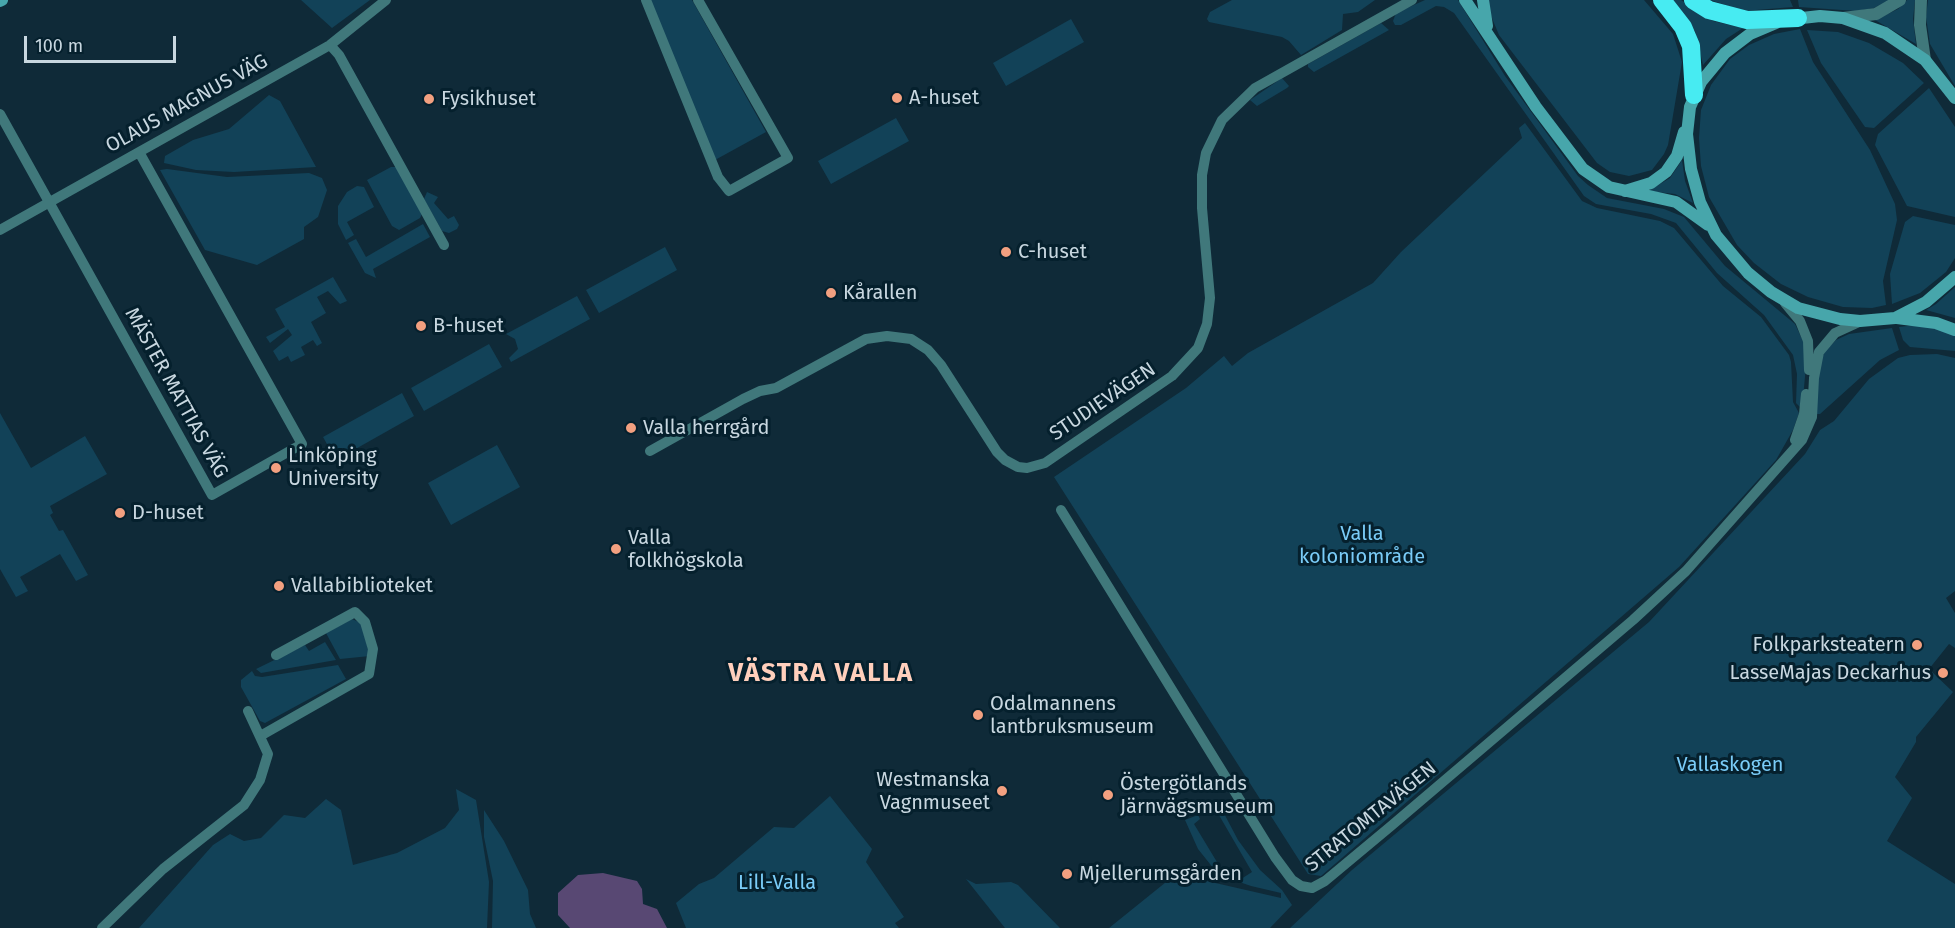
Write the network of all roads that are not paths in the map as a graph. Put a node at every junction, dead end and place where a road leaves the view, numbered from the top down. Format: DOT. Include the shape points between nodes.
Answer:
graph roads {
  1 [pos="386,0"];
  2 [pos="646,0"];
  3 [pos="698,0"];
  4 [pos="1412,0"];
  5 [pos="1465,0"];
  6 [pos="1483,0"];
  7 [pos="1662,0"];
  8 [pos="1693,0"];
  9 [pos="1900,0"];
  10 [pos="1921,0"];
  11 [pos="1798,18"];
  12 [pos="1843,18"];
  13 [pos="1488,33"];
  14 [pos="330,45"];
  15 [pos="1925,60"];
  16 [pos="1694,94"];
  17 [pos="1955,98"];
  18 [pos="0,114"];
  19 [pos="1688,119"];
  20 [pos="139,152"];
  21 [pos="1621,191"];
  22 [pos="49,202"];
  23 [pos="1712,228"];
  24 [pos="0,230"];
  25 [pos="444,245"];
  26 [pos="1955,277"];
  27 [pos="1779,297"];
  28 [pos="1895,318"];
  29 [pos="1860,321"];
  30 [pos="1955,330"];
  31 [pos="650,451"];
  32 [pos="1786,459"];
  33 [pos="1061,510"];
  34 [pos="276,655"];
  35 [pos="248,711"];
  36 [pos="262,735"];
  37 [pos="102,928"];
  1 -- 14 [label="street, OLAUS MAGNUS VÄG"];
  2 -- 3 [label="street" via="718,177 729,191 788,158"];
  4 -- 31 [label="street, STUDIEVÄGEN" via="1255,88 1222,120 1206,153 1202,175 1210,298 1207,324 1198,348 1172,376 1045,463 1027,468 1005,460 928,350 911,339 887,336 866,339 776,388 743,399"];
  5 -- 13 [label="main road"];
  6 -- 13 [label="main road"];
  7 -- 16 [label="highway" via="1683,27 1691,46"];
  8 -- 11 [label="highway" via="1709,10 1747,20"];
  9 -- 12 [label="street" via="1876,14"];
  10 -- 15 [label="street"];
  11 -- 12 [label="main road"];
  11 -- 16 [label="main road" via="1768,25 1741,40 1716,63"];
  12 -- 15 [label="main road" via="1885,33"];
  13 -- 21 [label="main road" via="1576,160 1600,183"];
  14 -- 20 [label="street, OLAUS MAGNUS VÄG"];
  14 -- 25 [label="street"];
  15 -- 17 [label="main road"];
  16 -- 19 [label="main road"];
  18 -- 22 [label="street, MÄSTER MATTIAS VÄG"];
  19 -- 21 [label="main road" via="1680,147 1666,172 1644,186"];
  19 -- 23 [label="main road" via="1691,169"];
  20 -- 22 [label="street, OLAUS MAGNUS VÄG"];
  20 -- 22 [label="street, MÄSTER MATTIAS VÄG" via="302,444 212,495"];
  21 -- 23 [label="main road" via="1676,202"];
  22 -- 24 [label="street, OLAUS MAGNUS VÄG"];
  23 -- 27 [label="main road" via="1737,262 1761,286"];
  26 -- 28 [label="main road" via="1926,302"];
  27 -- 29 [label="main road" via="1820,315"];
  27 -- 32 [label="street, STRATOMTAVÄGEN" via="1800,321 1810,358 1804,414"];
  28 -- 29 [label="main road"];
  28 -- 30 [label="main road" via="1936,323"];
  29 -- 32 [label="street, STRATOMTAVÄGEN" via="1835,333 1819,352 1812,417 1802,441"];
  32 -- 33 [label="street, STRATOMTAVÄGEN" via="1662,595 1326,881 1312,888 1292,880 1275,857"];
  34 -- 36 [label="street" via="355,612 365,622 373,649 369,674"];
  35 -- 36 [label="street"];
  36 -- 37 [label="street" via="267,748 266,762 244,805 164,869"];
}
